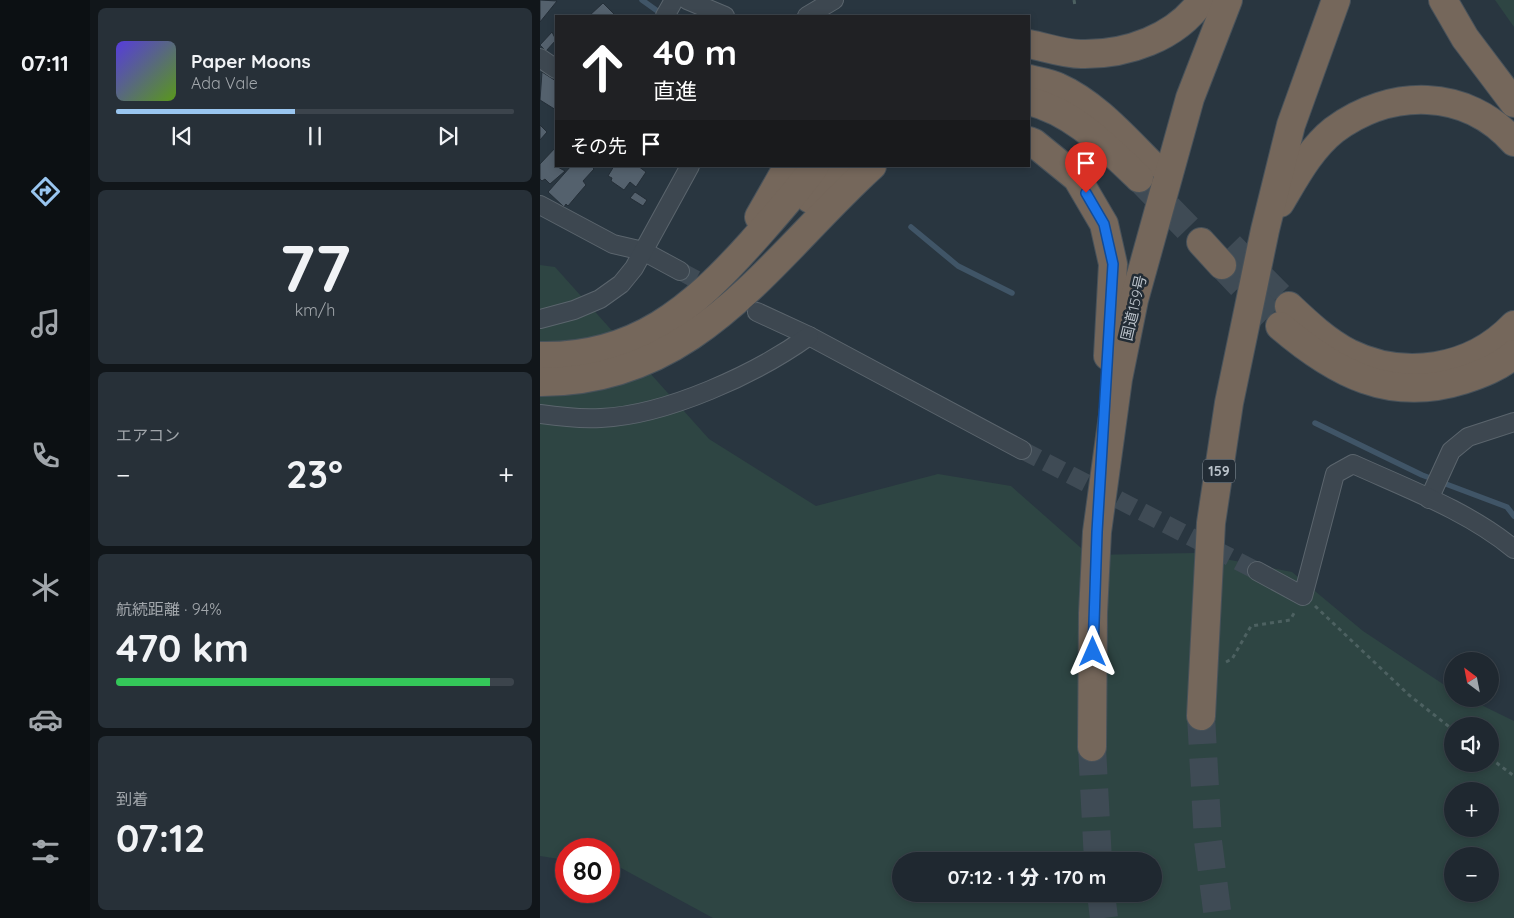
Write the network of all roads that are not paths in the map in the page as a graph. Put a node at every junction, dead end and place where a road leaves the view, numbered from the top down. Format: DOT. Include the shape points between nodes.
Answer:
graph roads {
  1 [pos="687,0"];
  2 [pos="834,0"];
  3 [pos="1202,0"];
  4 [pos="1228,0"];
  5 [pos="1336,0"];
  6 [pos="1443,0"];
  7 [pos="723,15"];
  8 [pos="809,15"];
  9 [pos="1030,44"];
  10 [pos="540,58"];
  11 [pos="555,67"];
  12 [pos="1030,79"];
  13 [pos="1030,101"];
  14 [pos="1514,103"];
  15 [pos="1030,141"];
  16 [pos="1514,142"];
  17 [pos="689,167"];
  18 [pos="787,167"];
  19 [pos="814,167"];
  20 [pos="836,167"];
  21 [pos="871,167"];
  22 [pos="540,205"];
  23 [pos="1265,230"];
  24 [pos="1205,234"];
  25 [pos="643,251"];
  26 [pos="1226,256"];
  27 [pos="729,268"];
  28 [pos="680,271"];
  29 [pos="757,312"];
  30 [pos="540,319"];
  31 [pos="1514,325"];
  32 [pos="696,333"];
  33 [pos="809,336"];
  34 [pos="1514,354"];
  35 [pos="540,356"];
  36 [pos="540,382"];
  37 [pos="540,414"];
  38 [pos="1514,422"];
  39 [pos="1022,450"];
  40 [pos="1430,495"];
  41 [pos="1097,532"];
  42 [pos="1514,549"];
  43 [pos="1257,571"];
  44 [pos="1201,716"];
  45 [pos="1092,748"];
  1 -- 7 [label="street"];
  2 -- 8 [label="street"];
  3 -- 9 [label="highway" via="1169,32 1133,49 1081,54"];
  4 -- 41 [label="highway, 国道159号" via="1190,98 1134,300 1118,379"];
  5 -- 23 [label="highway, 159" via="1291,124"];
  6 -- 14 [label="highway" via="1465,38"];
  10 -- 11 [label="street"];
  12 -- 13 [label="highway" via="1058,87 1092,109 1120,132 1145,170 1050,107"];
  15 -- 41 [label="highway" via="1077,178 1104,224 1113,264"];
  16 -- 23 [label="highway" via="1483,116 1444,102 1408,99 1373,109 1334,130 1303,164"];
  17 -- 25 [label="street"];
  18 -- 27 [label="highway"];
  19 -- 27 [label="highway"];
  20 -- 32 [label="highway" via="744,282"];
  21 -- 32 [label="highway" via="746,293"];
  22 -- 25 [label="street" via="613,244"];
  23 -- 44 [label="highway, 159" via="1229,404 1211,524"];
  24 -- 26 [label="highway"];
  25 -- 28 [label="street"];
  25 -- 30 [label="street" via="621,284 600,299"];
  27 -- 35 [label="highway" via="689,306 638,337 585,354"];
  29 -- 33 [label="street"];
  31 -- 34 [label="highway" via="1473,355 1445,365 1416,369 1383,365 1349,353 1284,316 1308,350 1342,371 1378,385 1415,389 1452,383 1481,374"];
  32 -- 36 [label="highway" via="651,360 625,371 598,378"];
  33 -- 37 [label="street" via="770,362 726,384 644,411 602,418"];
  33 -- 39 [label="street"];
  38 -- 40 [label="street" via="1468,436 1451,451"];
  40 -- 42 [label="street" via="1494,532"];
  40 -- 43 [label="street" via="1353,464 1335,474 1301,601"];
  41 -- 45 [label="highway, 国道159号"];
}
